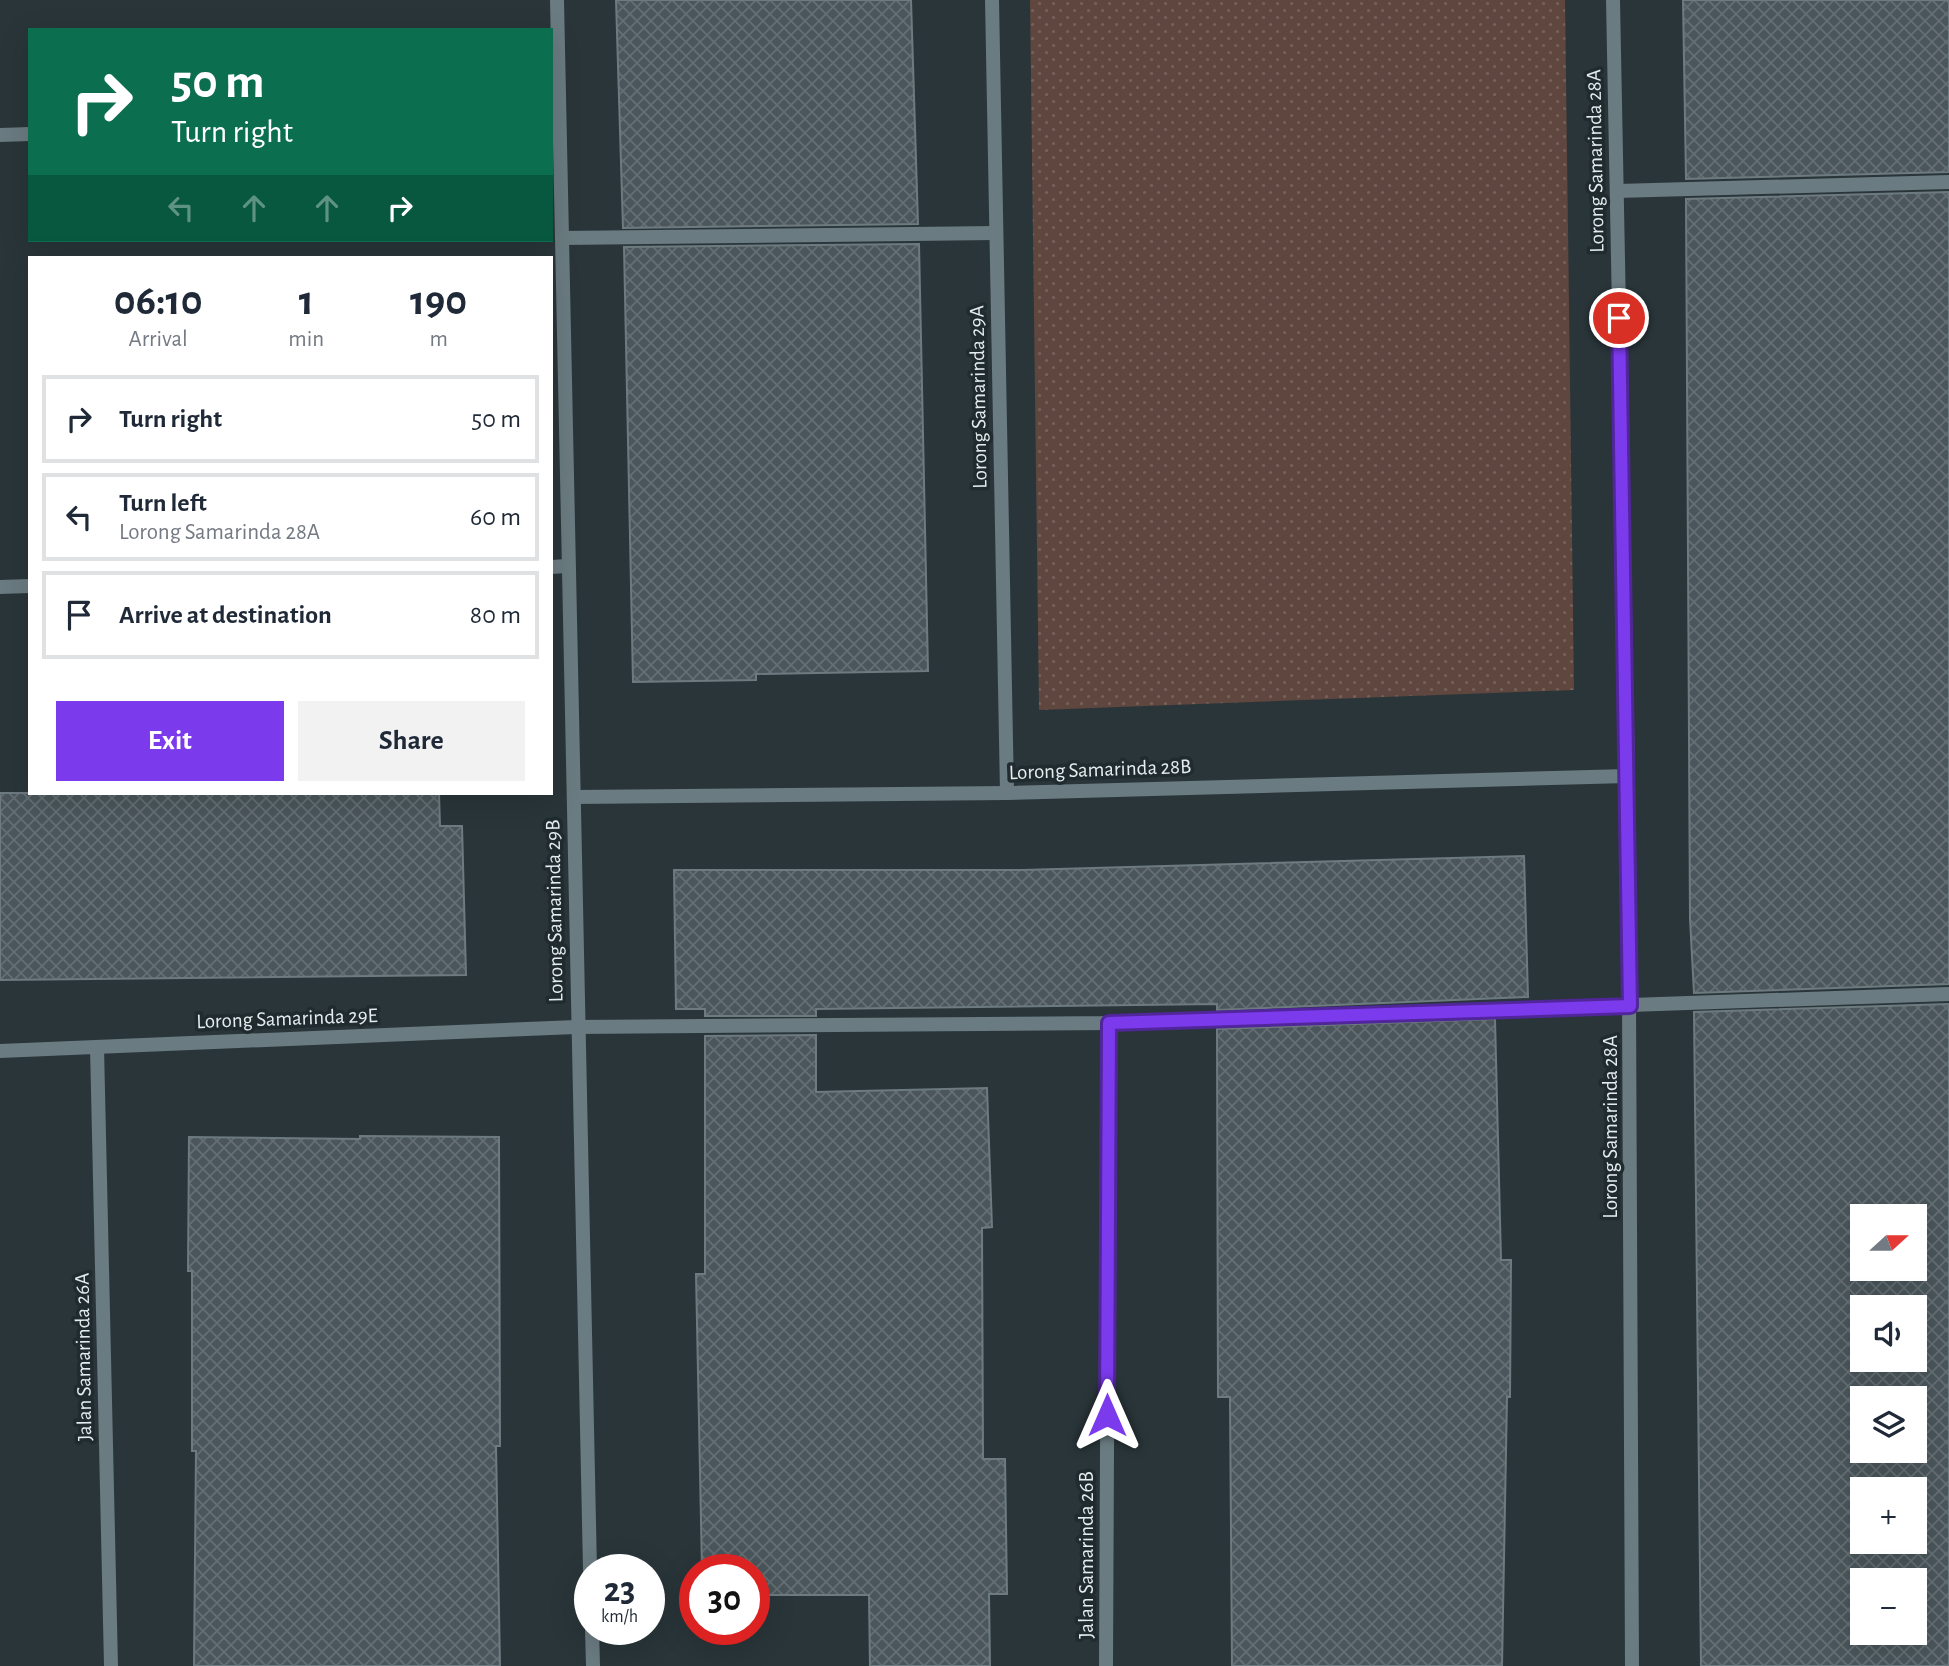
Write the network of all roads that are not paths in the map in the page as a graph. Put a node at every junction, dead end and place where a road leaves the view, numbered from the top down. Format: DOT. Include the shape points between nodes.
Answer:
graph roads {
  1 [pos="557,0"];
  2 [pos="992,0"];
  3 [pos="1613,0"];
  4 [pos="555,110"];
  5 [pos="28,134"];
  6 [pos="0,135"];
  7 [pos="1949,182"];
  8 [pos="1618,191"];
  9 [pos="996,233"];
  10 [pos="562,239"];
  11 [pos="567,566"];
  12 [pos="553,567"];
  13 [pos="28,586"];
  14 [pos="0,587"];
  15 [pos="1628,776"];
  16 [pos="1007,793"];
  17 [pos="574,797"];
  18 [pos="1949,994"];
  19 [pos="1630,1006"];
  20 [pos="1109,1023"];
  21 [pos="576,1027"];
  22 [pos="97,1047"];
  23 [pos="0,1051"];
  24 [pos="590,1554"];
  25 [pos="592,1645"];
  26 [pos="111,1666"];
  27 [pos="593,1666"];
  28 [pos="1106,1666"];
  29 [pos="1632,1666"];
  1 -- 4 [label="street, Lorong Samarinda 29B"];
  2 -- 9 [label="street, Lorong Samarinda 29A"];
  3 -- 8 [label="street, Lorong Samarinda 28A"];
  4 -- 10 [label="street, Lorong Samarinda 29B"];
  5 -- 6 [label="street"];
  7 -- 8 [label="street"];
  8 -- 15 [label="street, Lorong Samarinda 28A"];
  9 -- 10 [label="street"];
  9 -- 16 [label="street, Lorong Samarinda 29A"];
  10 -- 11 [label="street, Lorong Samarinda 29B"];
  11 -- 12 [label="street"];
  11 -- 17 [label="street, Lorong Samarinda 29B"];
  13 -- 14 [label="street"];
  15 -- 16 [label="street, Lorong Samarinda 28B"];
  15 -- 19 [label="street, Lorong Samarinda 28A"];
  16 -- 17 [label="street, Lorong Samarinda 28B"];
  17 -- 21 [label="street, Lorong Samarinda 29B"];
  18 -- 19 [label="street, Lorong Samarinda 29E"];
  19 -- 20 [label="street, Lorong Samarinda 29E"];
  19 -- 29 [label="street, Lorong Samarinda 28A"];
  20 -- 21 [label="street, Lorong Samarinda 29E"];
  20 -- 28 [label="street, Jalan Samarinda 26B"];
  21 -- 22 [label="street, Lorong Samarinda 29E"];
  21 -- 24 [label="street, Lorong Samarinda 29B"];
  22 -- 23 [label="street, Lorong Samarinda 29E"];
  22 -- 26 [label="street, Jalan Samarinda 26A"];
  25 -- 27 [label="street"];
}
